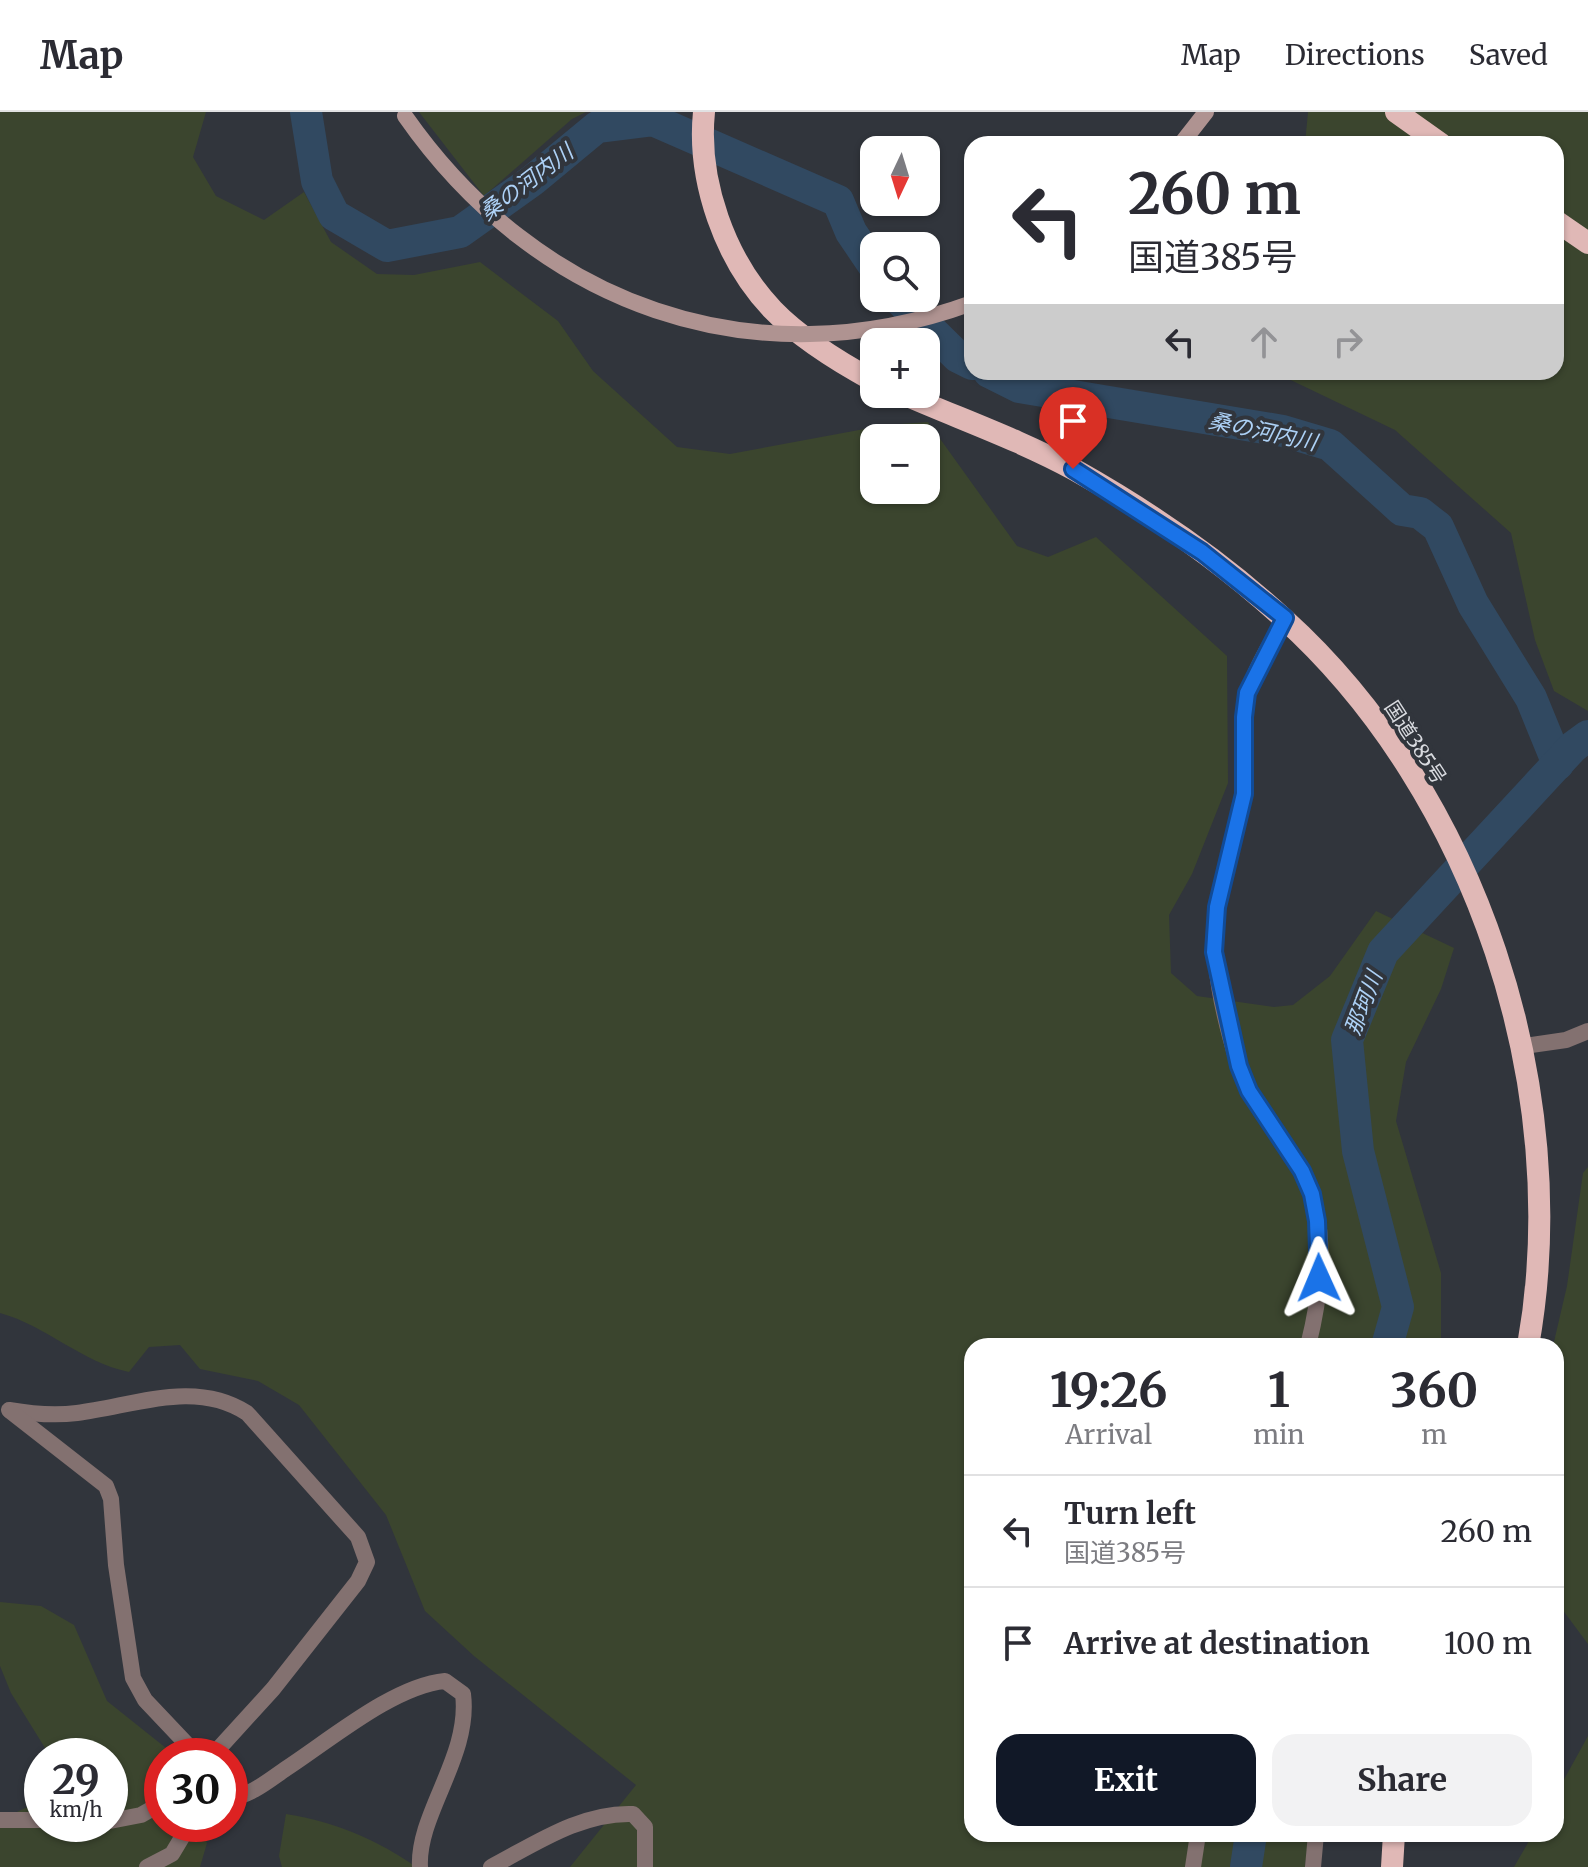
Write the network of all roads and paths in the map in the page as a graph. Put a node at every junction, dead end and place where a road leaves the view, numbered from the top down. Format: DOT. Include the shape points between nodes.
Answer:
graph roads {
  1 [pos="1396,112"];
  2 [pos="404,114"];
  3 [pos="703,114"];
  4 [pos="1205,114"];
  5 [pos="1187,136"];
  6 [pos="1430,136"];
  7 [pos="1564,226"];
  8 [pos="1588,243"];
  9 [pos="964,306"];
  10 [pos="860,373"];
  11 [pos="935,408"];
  12 [pos="1285,618"];
  13 [pos="1588,1031"];
  14 [pos="1524,1046"];
  15 [pos="1309,1338"];
  16 [pos="1529,1338"];
  17 [pos="4,1408"];
  18 [pos="181,1738"];
  19 [pos="228,1738"];
  20 [pos="248,1791"];
  21 [pos="0,1820"];
  22 [pos="24,1820"];
  23 [pos="179,1842"];
  24 [pos="1197,1842"];
  25 [pos="1315,1842"];
  26 [pos="1394,1842"];
  27 [pos="147,1867"];
  28 [pos="420,1867"];
  29 [pos="491,1867"];
  30 [pos="645,1867"];
  31 [pos="1193,1867"];
  32 [pos="1313,1867"];
  33 [pos="1392,1867"];
  1 -- 6 [label="highway"];
  2 -- 9 [label="main road, bridge" via="436,160 516,237 565,271 656,311 763,333 816,335 864,331"];
  3 -- 10 [label="highway" via="705,167 723,228 741,265 773,310"];
  4 -- 5 [label="main road"];
  7 -- 8 [label="highway"];
  11 -- 12 [label="highway, 国道385号" via="1073,469 1202,552"];
  12 -- 14 [label="highway, 国道385号" via="1359,699 1449,839 1487,927"];
  12 -- 15 [label="street" via="1247,693 1244,794 1217,907 1214,952 1249,1091 1312,1194 1319,1278"];
  13 -- 14 [label="street"];
  14 -- 16 [label="highway, 国道385号" via="1539,1167 1537,1283"];
  17 -- 18 [label="street" via="106,1486 133,1678 145,1700"];
  17 -- 19 [label="street" via="75,1414 205,1395 228,1401 257,1424 358,1537 367,1562 358,1581"];
  20 -- 28 [label="street" via="392,1700 427,1683 445,1681 463,1694 462,1732 421,1846"];
  21 -- 22 [label="street"];
  23 -- 27 [label="street" via="172,1854"];
  24 -- 31 [label="street"];
  25 -- 32 [label="street"];
  26 -- 33 [label="highway"];
  29 -- 30 [label="street" via="607,1813 633,1814 645,1827"];
}
